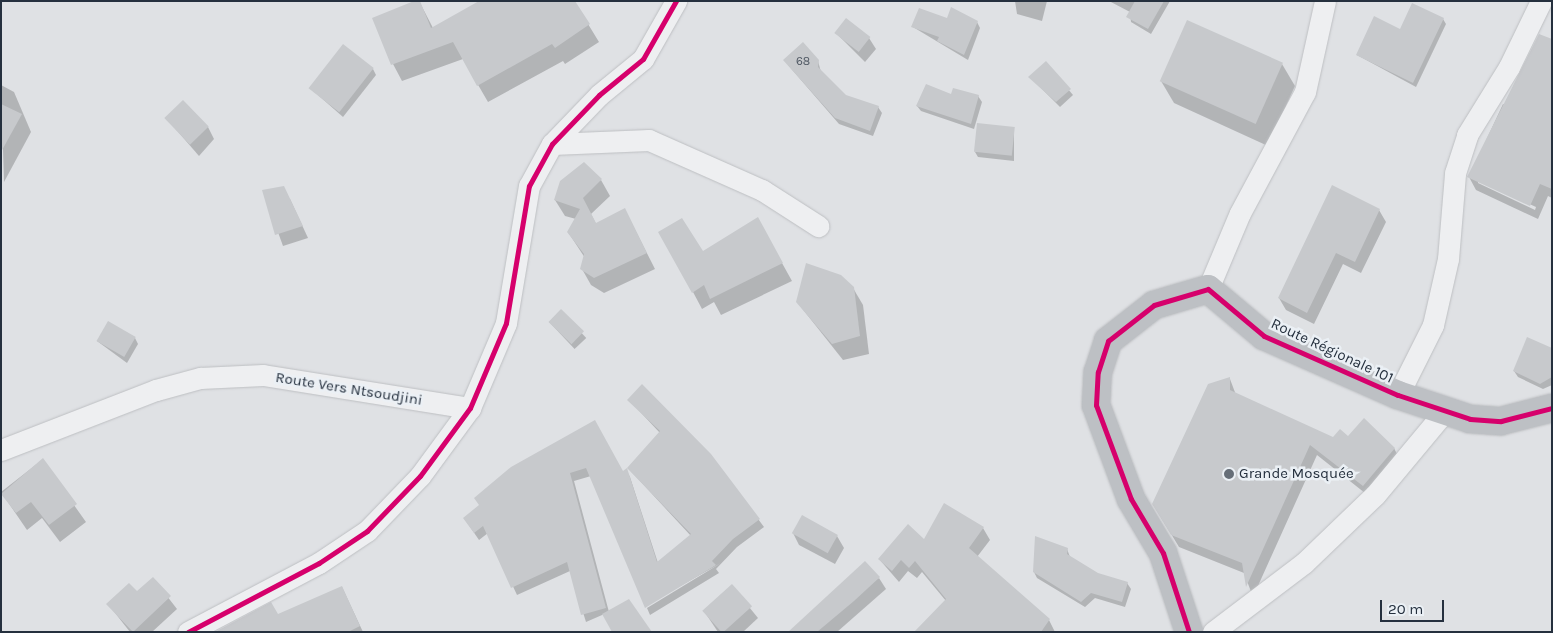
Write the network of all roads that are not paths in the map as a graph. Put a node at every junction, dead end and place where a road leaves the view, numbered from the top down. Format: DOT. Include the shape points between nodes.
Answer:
graph roads {
  1 [pos="676,1"];
  2 [pos="1325,1"];
  3 [pos="1542,1"];
  4 [pos="552,144"];
  5 [pos="818,226"];
  6 [pos="1208,289"];
  7 [pos="1398,395"];
  8 [pos="470,408"];
  9 [pos="1552,408"];
  10 [pos="1445,411"];
  11 [pos="1,450"];
  12 [pos="188,632"];
  13 [pos="1189,632"];
  14 [pos="1213,632"];
  1 -- 4 [label="street" via="643,59 599,95"];
  2 -- 6 [label="street" via="1305,92 1240,213"];
  3 -- 7 [label="street" via="1509,67 1467,135 1455,173 1448,259 1433,326"];
  4 -- 5 [label="street" via="649,140 762,190"];
  4 -- 8 [label="street" via="529,186 506,322"];
  6 -- 7 [label="street, Route Régionale 101" via="1264,336"];
  6 -- 13 [label="street" via="1154,305 1128,322 1108,341 1097,397 1111,451 1132,499 1163,553"];
  7 -- 10 [label="street, Route Régionale 101"];
  8 -- 11 [label="street, Route Vers Ntsoudjini" via="263,375 200,378 156,390"];
  8 -- 12 [label="street" via="420,476 367,530 319,563"];
  9 -- 10 [label="street, Route Régionale 101" via="1501,421 1470,419"];
  10 -- 14 [label="street" via="1375,496 1304,564"];
}
